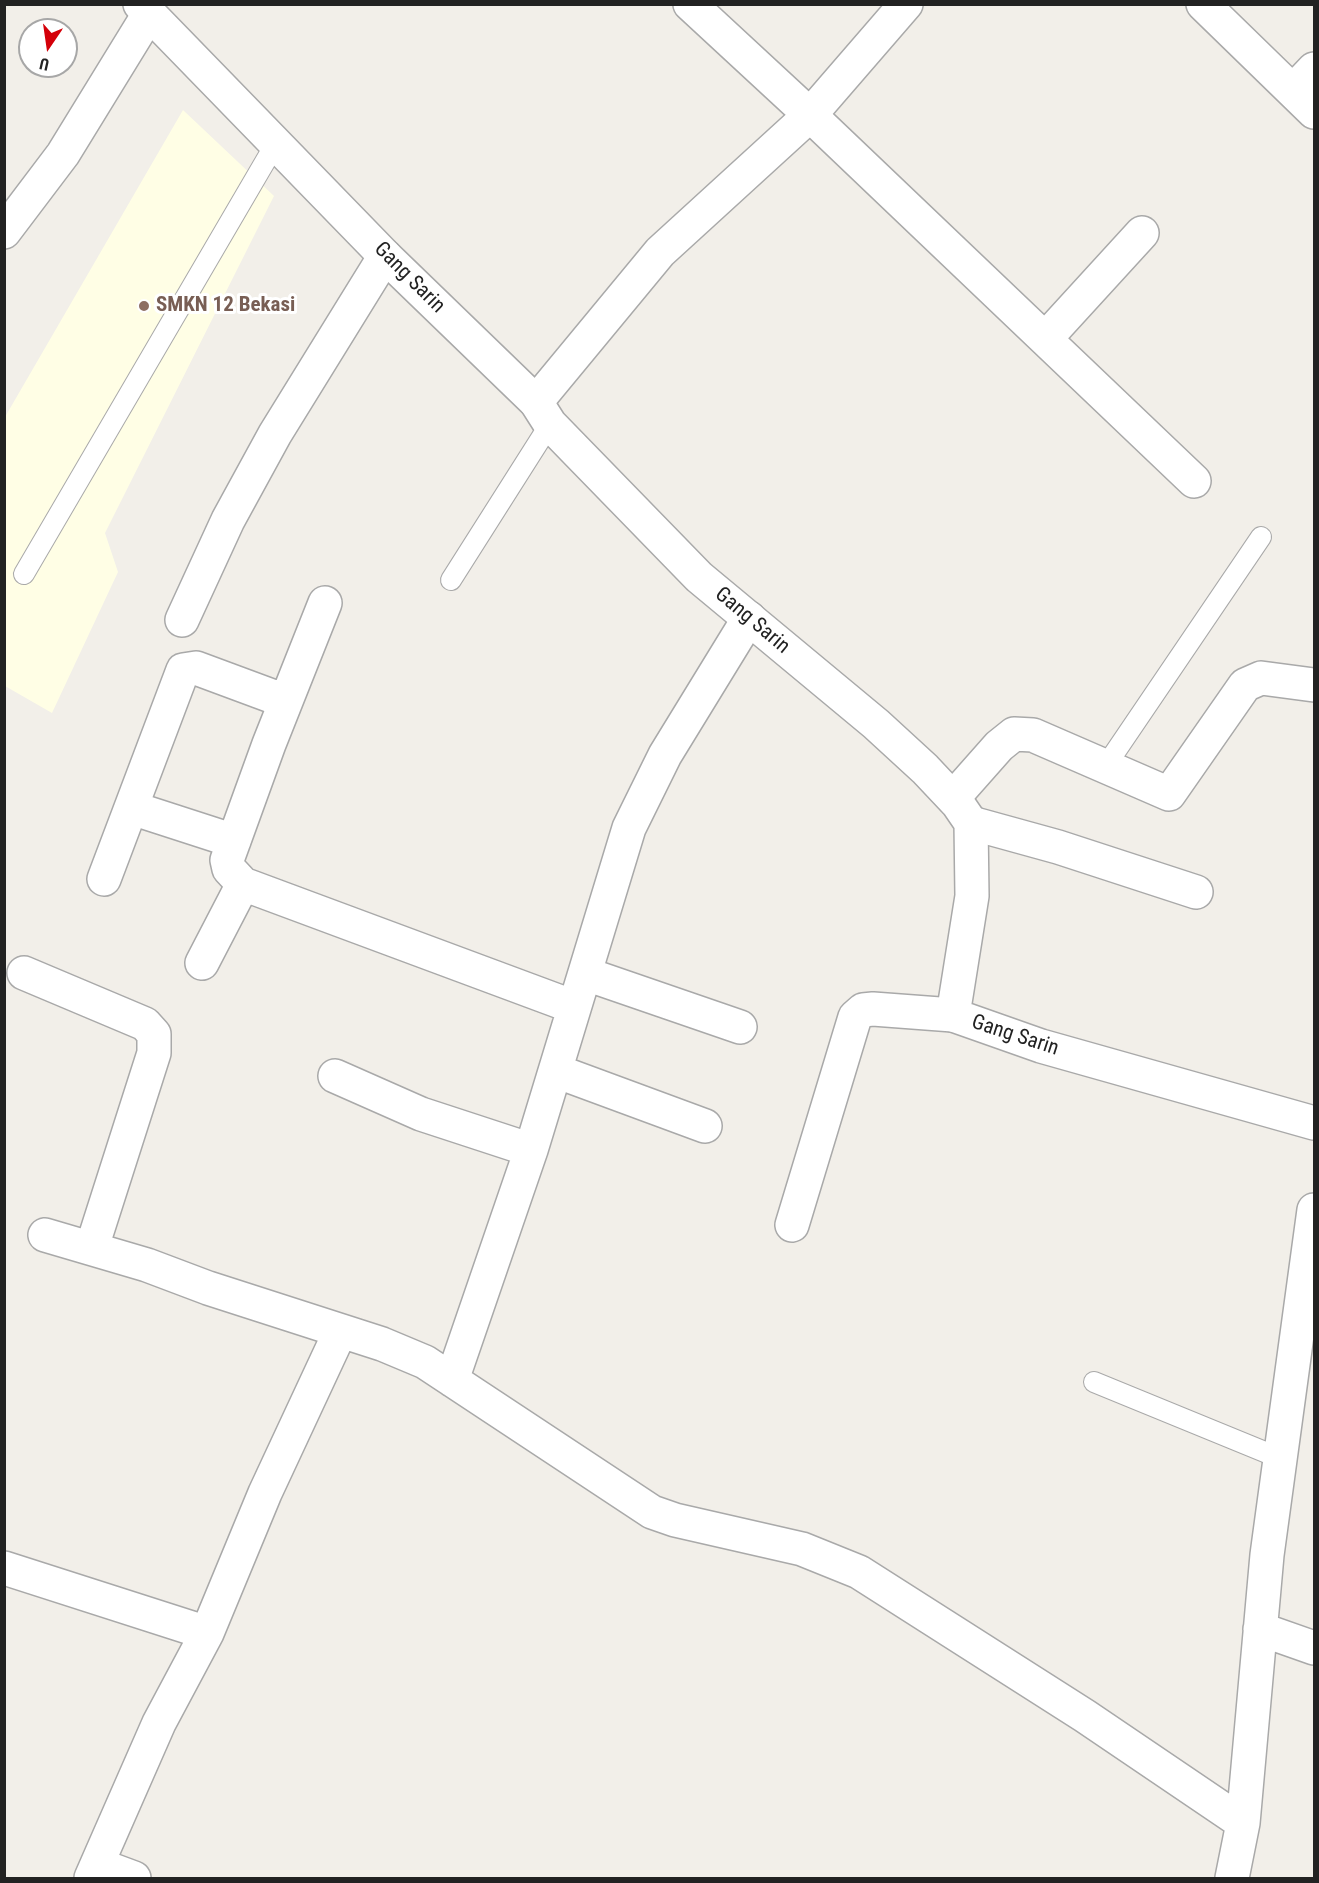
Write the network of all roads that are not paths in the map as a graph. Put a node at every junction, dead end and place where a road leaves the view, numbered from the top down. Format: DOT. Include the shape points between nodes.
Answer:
graph roads {
  1 [pos="690,4"];
  2 [pos="906,4"];
  3 [pos="1203,4"];
  4 [pos="145,9"];
  5 [pos="1308,91"];
  6 [pos="810,115"];
  7 [pos="276,143"];
  8 [pos="4,232"];
  9 [pos="1142,233"];
  10 [pos="385,256"];
  11 [pos="1046,338"];
  12 [pos="543,413"];
  13 [pos="1194,481"];
  14 [pos="1261,537"];
  15 [pos="24,574"];
  16 [pos="451,580"];
  17 [pos="325,603"];
  18 [pos="749,618"];
  19 [pos="182,620"];
  20 [pos="1314,685"];
  21 [pos="285,701"];
  22 [pos="1105,767"];
  23 [pos="132,808"];
  24 [pos="962,811"];
  25 [pos="234,841"];
  26 [pos="104,879"];
  27 [pos="243,884"];
  28 [pos="1196,892"];
  29 [pos="202,963"];
  30 [pos="24,974"];
  31 [pos="586,974"];
  32 [pos="574,1007"];
  33 [pos="953,1015"];
  34 [pos="740,1027"];
  35 [pos="556,1071"];
  36 [pos="335,1076"];
  37 [pos="1314,1123"];
  38 [pos="705,1126"];
  39 [pos="531,1150"];
  40 [pos="1314,1210"];
  41 [pos="792,1225"];
  42 [pos="45,1235"];
  43 [pos="92,1247"];
  44 [pos="340,1332"];
  45 [pos="452,1380"];
  46 [pos="1094,1382"];
  47 [pos="1282,1459"];
  48 [pos="4,1568"];
  49 [pos="1260,1629"];
  50 [pos="207,1633"];
  51 [pos="1314,1648"];
  52 [pos="1242,1823"];
  53 [pos="95,1872"];
  54 [pos="134,1878"];
  55 [pos="1232,1878"];
  1 -- 6 [label="street"];
  2 -- 6 [label="street"];
  3 -- 5 [label="street"];
  4 -- 7 [label="street, Gang Sarin"];
  4 -- 8 [label="street" via="63,154"];
  6 -- 11 [label="street"];
  6 -- 12 [label="street" via="660,252"];
  7 -- 10 [label="street, Gang Sarin"];
  7 -- 15 [label="lane"];
  9 -- 11 [label="street"];
  10 -- 12 [label="street, Gang Sarin"];
  10 -- 19 [label="street" via="275,434 228,520"];
  11 -- 13 [label="street"];
  12 -- 16 [label="lane"];
  12 -- 18 [label="street, Gang Sarin" via="699,577"];
  14 -- 22 [label="lane"];
  17 -- 21 [label="street"];
  18 -- 24 [label="street, Gang Sarin" via="876,724"];
  18 -- 31 [label="street" via="665,755 629,828"];
  20 -- 22 [label="street" via="1262,678 1245,685 1169,794"];
  21 -- 23 [label="street" via="196,668 183,670"];
  21 -- 25 [label="street"];
  22 -- 24 [label="street" via="1033,735 1014,734 999,746"];
  23 -- 25 [label="street"];
  23 -- 26 [label="street"];
  24 -- 28 [label="street"];
  24 -- 33 [label="street, Gang Sarin" via="972,896"];
  25 -- 27 [label="street" via="227,860"];
  27 -- 29 [label="street"];
  27 -- 32 [label="street"];
  30 -- 43 [label="street" via="145,1024 154,1034 154,1053"];
  31 -- 32 [label="street"];
  31 -- 34 [label="street"];
  32 -- 35 [label="street"];
  33 -- 37 [label="street, Gang Sarin" via="1041,1046"];
  33 -- 41 [label="street" via="873,1009 863,1010 855,1017"];
  35 -- 38 [label="street"];
  35 -- 39 [label="street"];
  36 -- 39 [label="street" via="422,1114"];
  39 -- 45 [label="street"];
  40 -- 47 [label="street"];
  42 -- 43 [label="street"];
  43 -- 44 [label="street"];
  44 -- 45 [label="street" via="425,1362"];
  44 -- 50 [label="street" via="265,1493"];
  45 -- 52 [label="street" via="652,1512 802,1549 859,1572 1085,1716"];
  46 -- 47 [label="lane"];
  47 -- 49 [label="street"];
  48 -- 50 [label="street"];
  49 -- 51 [label="street"];
  49 -- 52 [label="street"];
  50 -- 53 [label="street" via="159,1723"];
  52 -- 55 [label="street"];
  53 -- 54 [label="street"];
}
